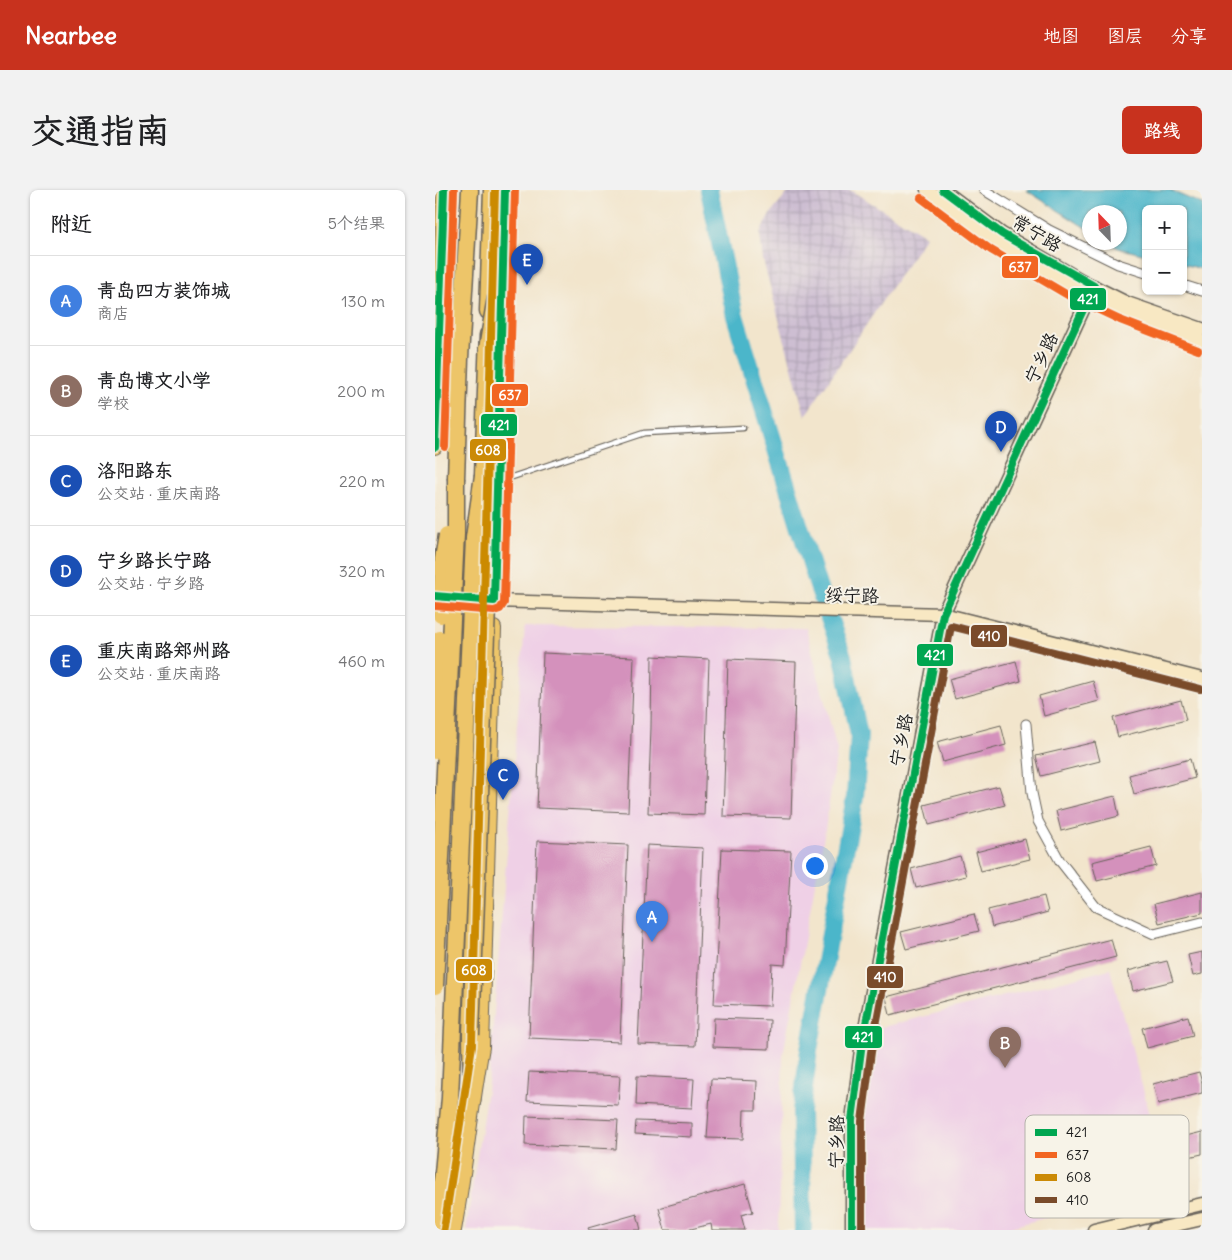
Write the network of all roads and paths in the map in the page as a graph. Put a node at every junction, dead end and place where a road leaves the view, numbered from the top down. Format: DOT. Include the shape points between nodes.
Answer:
graph roads {
  1 [pos="444,190"];
  2 [pos="464,190"];
  3 [pos="470,190"];
  4 [pos="492,190"];
  5 [pos="507,190"];
  6 [pos="927,190"];
  7 [pos="943,190"];
  8 [pos="985,190"];
  9 [pos="467,230"];
  10 [pos="1142,272"];
  11 [pos="1187,286"];
  12 [pos="1092,290"];
  13 [pos="1202,291"];
  14 [pos="1202,329"];
  15 [pos="1202,341"];
  16 [pos="487,348"];
  17 [pos="743,428"];
  18 [pos="435,447"];
  19 [pos="456,478"];
  20 [pos="491,478"];
  21 [pos="435,596"];
  22 [pos="494,601"];
  23 [pos="943,614"];
  24 [pos="1202,679"];
  25 [pos="1025,724"];
  26 [pos="435,751"];
  27 [pos="1202,922"];
  28 [pos="435,986"];
  29 [pos="473,1100"];
  30 [pos="1202,1204"];
  31 [pos="1189,1207"];
  32 [pos="1144,1218"];
  33 [pos="1202,1219"];
  34 [pos="435,1230"];
  35 [pos="454,1230"];
  36 [pos="852,1230"];
  37 [pos="1094,1230"];
  38 [pos="1157,1230"];
  1 -- 18 [label="main road"];
  2 -- 9 [label="highway"];
  3 -- 9 [label="highway"];
  4 -- 16 [label="highway, bridge"];
  5 -- 16 [label="highway, bridge" via="506,239"];
  5 -- 20 [label="main road"];
  6 -- 12 [label="street, 常宁路" via="996,242"];
  7 -- 12 [label="street, 常宁路" via="1002,234"];
  8 -- 10 [label="street" via="1049,230 1118,264"];
  9 -- 19 [label="highway"];
  11 -- 13 [label="street"];
  12 -- 14 [label="street, 常宁路"];
  12 -- 15 [label="street, 常宁路" via="1124,311"];
  12 -- 23 [label="street, 宁乡路"];
  16 -- 20 [label="highway"];
  17 -- 20 [label="lane" via="644,433"];
  19 -- 26 [label="highway, bridge" via="443,559"];
  19 -- 28 [label="highway, bridge"];
  20 -- 22 [label="main road"];
  20 -- 29 [label="highway, bridge" via="471,1035"];
  20 -- 34 [label="highway, bridge" via="474,538 450,1098"];
  21 -- 22 [label="street, 绥宁路"];
  22 -- 23 [label="street, 绥宁路"];
  22 -- 29 [label="main road" via="484,1008 482,1047"];
  23 -- 24 [label="street, 绥宁路"];
  23 -- 36 [label="street, 宁乡路" via="861,1050 852,1120"];
  25 -- 27 [label="street" via="1038,821 1060,861 1096,907 1153,934"];
  29 -- 35 [label="main road"];
  30 -- 31 [label="street"];
  32 -- 37 [label="street"];
  33 -- 38 [label="street"];
}
